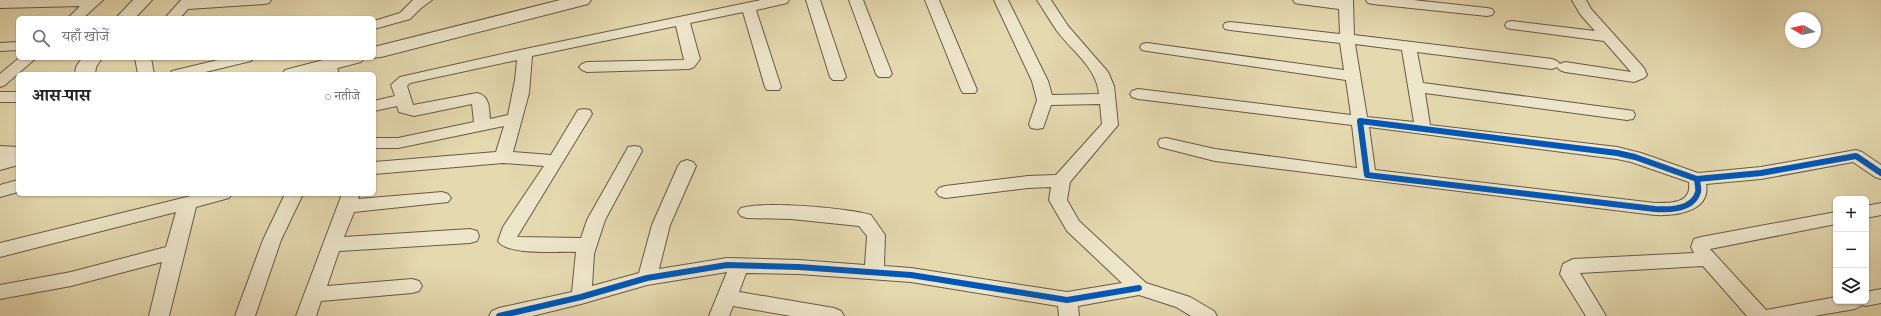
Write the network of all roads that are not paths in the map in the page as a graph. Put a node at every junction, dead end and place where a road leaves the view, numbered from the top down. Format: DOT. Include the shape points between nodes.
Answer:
graph roads {
  1 [pos="143,0"];
  2 [pos="264,0"];
  3 [pos="582,0"];
  4 [pos="782,0"];
  5 [pos="813,0"];
  6 [pos="856,0"];
  7 [pos="932,0"];
  8 [pos="1000,0"];
  9 [pos="1044,0"];
  10 [pos="1300,0"];
  11 [pos="1373,0"];
  12 [pos="1579,0"];
  13 [pos="95,1"];
  14 [pos="420,1"];
  15 [pos="186,2"];
  16 [pos="1346,3"];
  17 [pos="0,4"];
  18 [pos="748,7"];
  19 [pos="1487,12"];
  20 [pos="77,16"];
  21 [pos="127,16"];
  22 [pos="174,16"];
  23 [pos="682,21"];
  24 [pos="376,25"];
  25 [pos="1512,25"];
  26 [pos="1230,26"];
  27 [pos="1608,37"];
  28 [pos="1347,39"];
  29 [pos="16,46"];
  30 [pos="1410,46"];
  31 [pos="0,47"];
  32 [pos="1147,47"];
  33 [pos="376,52"];
  34 [pos="525,54"];
  35 [pos="26,60"];
  36 [pos="91,60"];
  37 [pos="143,60"];
  38 [pos="237,60"];
  39 [pos="350,60"];
  40 [pos="587,67"];
  41 [pos="331,69"];
  42 [pos="85,72"];
  43 [pos="146,72"];
  44 [pos="186,72"];
  45 [pos="308,72"];
  46 [pos="884,74"];
  47 [pos="1353,76"];
  48 [pos="838,77"];
  49 [pos="0,82"];
  50 [pos="773,87"];
  51 [pos="1416,87"];
  52 [pos="969,90"];
  53 [pos="1138,94"];
  54 [pos="0,97"];
  55 [pos="16,97"];
  56 [pos="404,99"];
  57 [pos="1108,99"];
  58 [pos="1045,100"];
  59 [pos="376,106"];
  60 [pos="584,114"];
  61 [pos="1627,115"];
  62 [pos="515,119"];
  63 [pos="1360,121"];
  64 [pos="1038,124"];
  65 [pos="483,126"];
  66 [pos="1423,129"];
  67 [pos="376,143"];
  68 [pos="1166,143"];
  69 [pos="634,151"];
  70 [pos="0,152"];
  71 [pos="16,153"];
  72 [pos="503,158"];
  73 [pos="16,159"];
  74 [pos="556,161"];
  75 [pos="0,163"];
  76 [pos="687,166"];
  77 [pos="376,168"];
  78 [pos="1881,173"];
  79 [pos="1367,175"];
  80 [pos="1065,176"];
  81 [pos="1707,178"];
  82 [pos="16,187"];
  83 [pos="0,191"];
  84 [pos="944,192"];
  85 [pos="214,196"];
  86 [pos="293,196"];
  87 [pos="442,198"];
  88 [pos="348,200"];
  89 [pos="188,202"];
  90 [pos="1881,209"];
  91 [pos="1869,211"];
  92 [pos="747,212"];
  93 [pos="1833,219"];
  94 [pos="470,236"];
  95 [pos="332,245"];
  96 [pos="588,245"];
  97 [pos="0,250"];
  98 [pos="174,252"];
  99 [pos="1706,258"];
  100 [pos="734,265"];
  101 [pos="874,272"];
  102 [pos="647,278"];
  103 [pos="412,286"];
  104 [pos="1139,288"];
  105 [pos="0,292"];
  106 [pos="314,294"];
  107 [pos="1881,296"];
  108 [pos="581,297"];
  109 [pos="727,297"];
  110 [pos="1869,298"];
  111 [pos="1838,304"];
  112 [pos="1068,308"];
  113 [pos="159,316"];
  114 [pos="245,316"];
  115 [pos="306,316"];
  116 [pos="499,316"];
  117 [pos="720,316"];
  118 [pos="834,316"];
  119 [pos="1207,316"];
  120 [pos="1596,316"];
  121 [pos="1759,316"];
  122 [pos="1772,316"];
  1 -- 21 [label="street"];
  2 -- 15 [label="street"];
  3 -- 33 [label="street"];
  4 -- 18 [label="street"];
  5 -- 48 [label="street"];
  6 -- 46 [label="street"];
  7 -- 52 [label="street"];
  8 -- 58 [label="street" via="1040,81"];
  9 -- 57 [label="street" via="1062,29 1100,72"];
  10 -- 16 [label="street"];
  11 -- 19 [label="street"];
  12 -- 27 [label="street" via="1585,11"];
  13 -- 17 [label="street"];
  13 -- 20 [label="street"];
  14 -- 24 [label="street" via="404,16"];
  15 -- 22 [label="street"];
  16 -- 28 [label="street"];
  18 -- 23 [label="street"];
  18 -- 50 [label="street"];
  23 -- 34 [label="street"];
  23 -- 40 [label="street" via="692,59 689,64"];
  25 -- 27 [label="street"];
  26 -- 28 [label="street"];
  27 -- 30 [label="street" via="1639,71 1639,76"];
  28 -- 30 [label="street"];
  28 -- 47 [label="street"];
  29 -- 31 [label="street"];
  30 -- 51 [label="street"];
  32 -- 47 [label="street"];
  34 -- 56 [label="street" via="404,80 399,85"];
  34 -- 62 [label="street" via="525,77"];
  35 -- 49 [label="street"];
  36 -- 42 [label="street"];
  37 -- 43 [label="street"];
  38 -- 44 [label="street"];
  39 -- 41 [label="street"];
  41 -- 45 [label="street"];
  47 -- 63 [label="street"];
  51 -- 61 [label="street"];
  51 -- 66 [label="street"];
  53 -- 63 [label="street"];
  54 -- 55 [label="street"];
  56 -- 59 [label="street"];
  56 -- 65 [label="street" via="405,108 414,111 477,98 480,101"];
  57 -- 58 [label="street"];
  57 -- 80 [label="street" via="1110,125"];
  58 -- 64 [label="street"];
  60 -- 74 [label="street"];
  62 -- 65 [label="street"];
  62 -- 72 [label="street"];
  63 -- 66 [label="street"];
  63 -- 79 [label="street"];
  65 -- 67 [label="street" via="398,144"];
  66 -- 81 [label="street" via="1629,156"];
  68 -- 79 [label="street" via="1216,155"];
  69 -- 96 [label="street" via="596,220"];
  70 -- 71 [label="street"];
  72 -- 74 [label="street"];
  72 -- 77 [label="street"];
  73 -- 75 [label="street"];
  74 -- 96 [label="street" via="510,232 507,241 514,244"];
  76 -- 102 [label="street" via="661,225"];
  78 -- 81 [label="street" via="1856,156 1761,173"];
  79 -- 81 [label="street" via="1671,210 1693,200"];
  80 -- 84 [label="street"];
  80 -- 104 [label="street" via="1058,200 1073,226"];
  82 -- 83 [label="street"];
  85 -- 89 [label="street"];
  86 -- 114 [label="street" via="272,240"];
  87 -- 88 [label="street"];
  88 -- 95 [label="street"];
  89 -- 97 [label="street"];
  89 -- 98 [label="street"];
  90 -- 91 [label="street"];
  92 -- 101 [label="street" via="810,213 865,220 876,235"];
  93 -- 99 [label="street" via="1701,244"];
  94 -- 95 [label="street"];
  95 -- 106 [label="street"];
  96 -- 108 [label="street"];
  98 -- 105 [label="street" via="72,279"];
  98 -- 113 [label="street"];
  99 -- 120 [label="street" via="1573,266 1570,274"];
  99 -- 121 [label="street"];
  100 -- 101 [label="street"];
  100 -- 102 [label="street"];
  100 -- 109 [label="street"];
  101 -- 112 [label="street" via="911,275"];
  102 -- 108 [label="street"];
  103 -- 106 [label="street"];
  104 -- 112 [label="street"];
  104 -- 119 [label="street" via="1183,302"];
  106 -- 115 [label="street"];
  107 -- 110 [label="street"];
  108 -- 116 [label="street"];
  109 -- 117 [label="street"];
  109 -- 118 [label="street"];
  111 -- 122 [label="street"];
}
